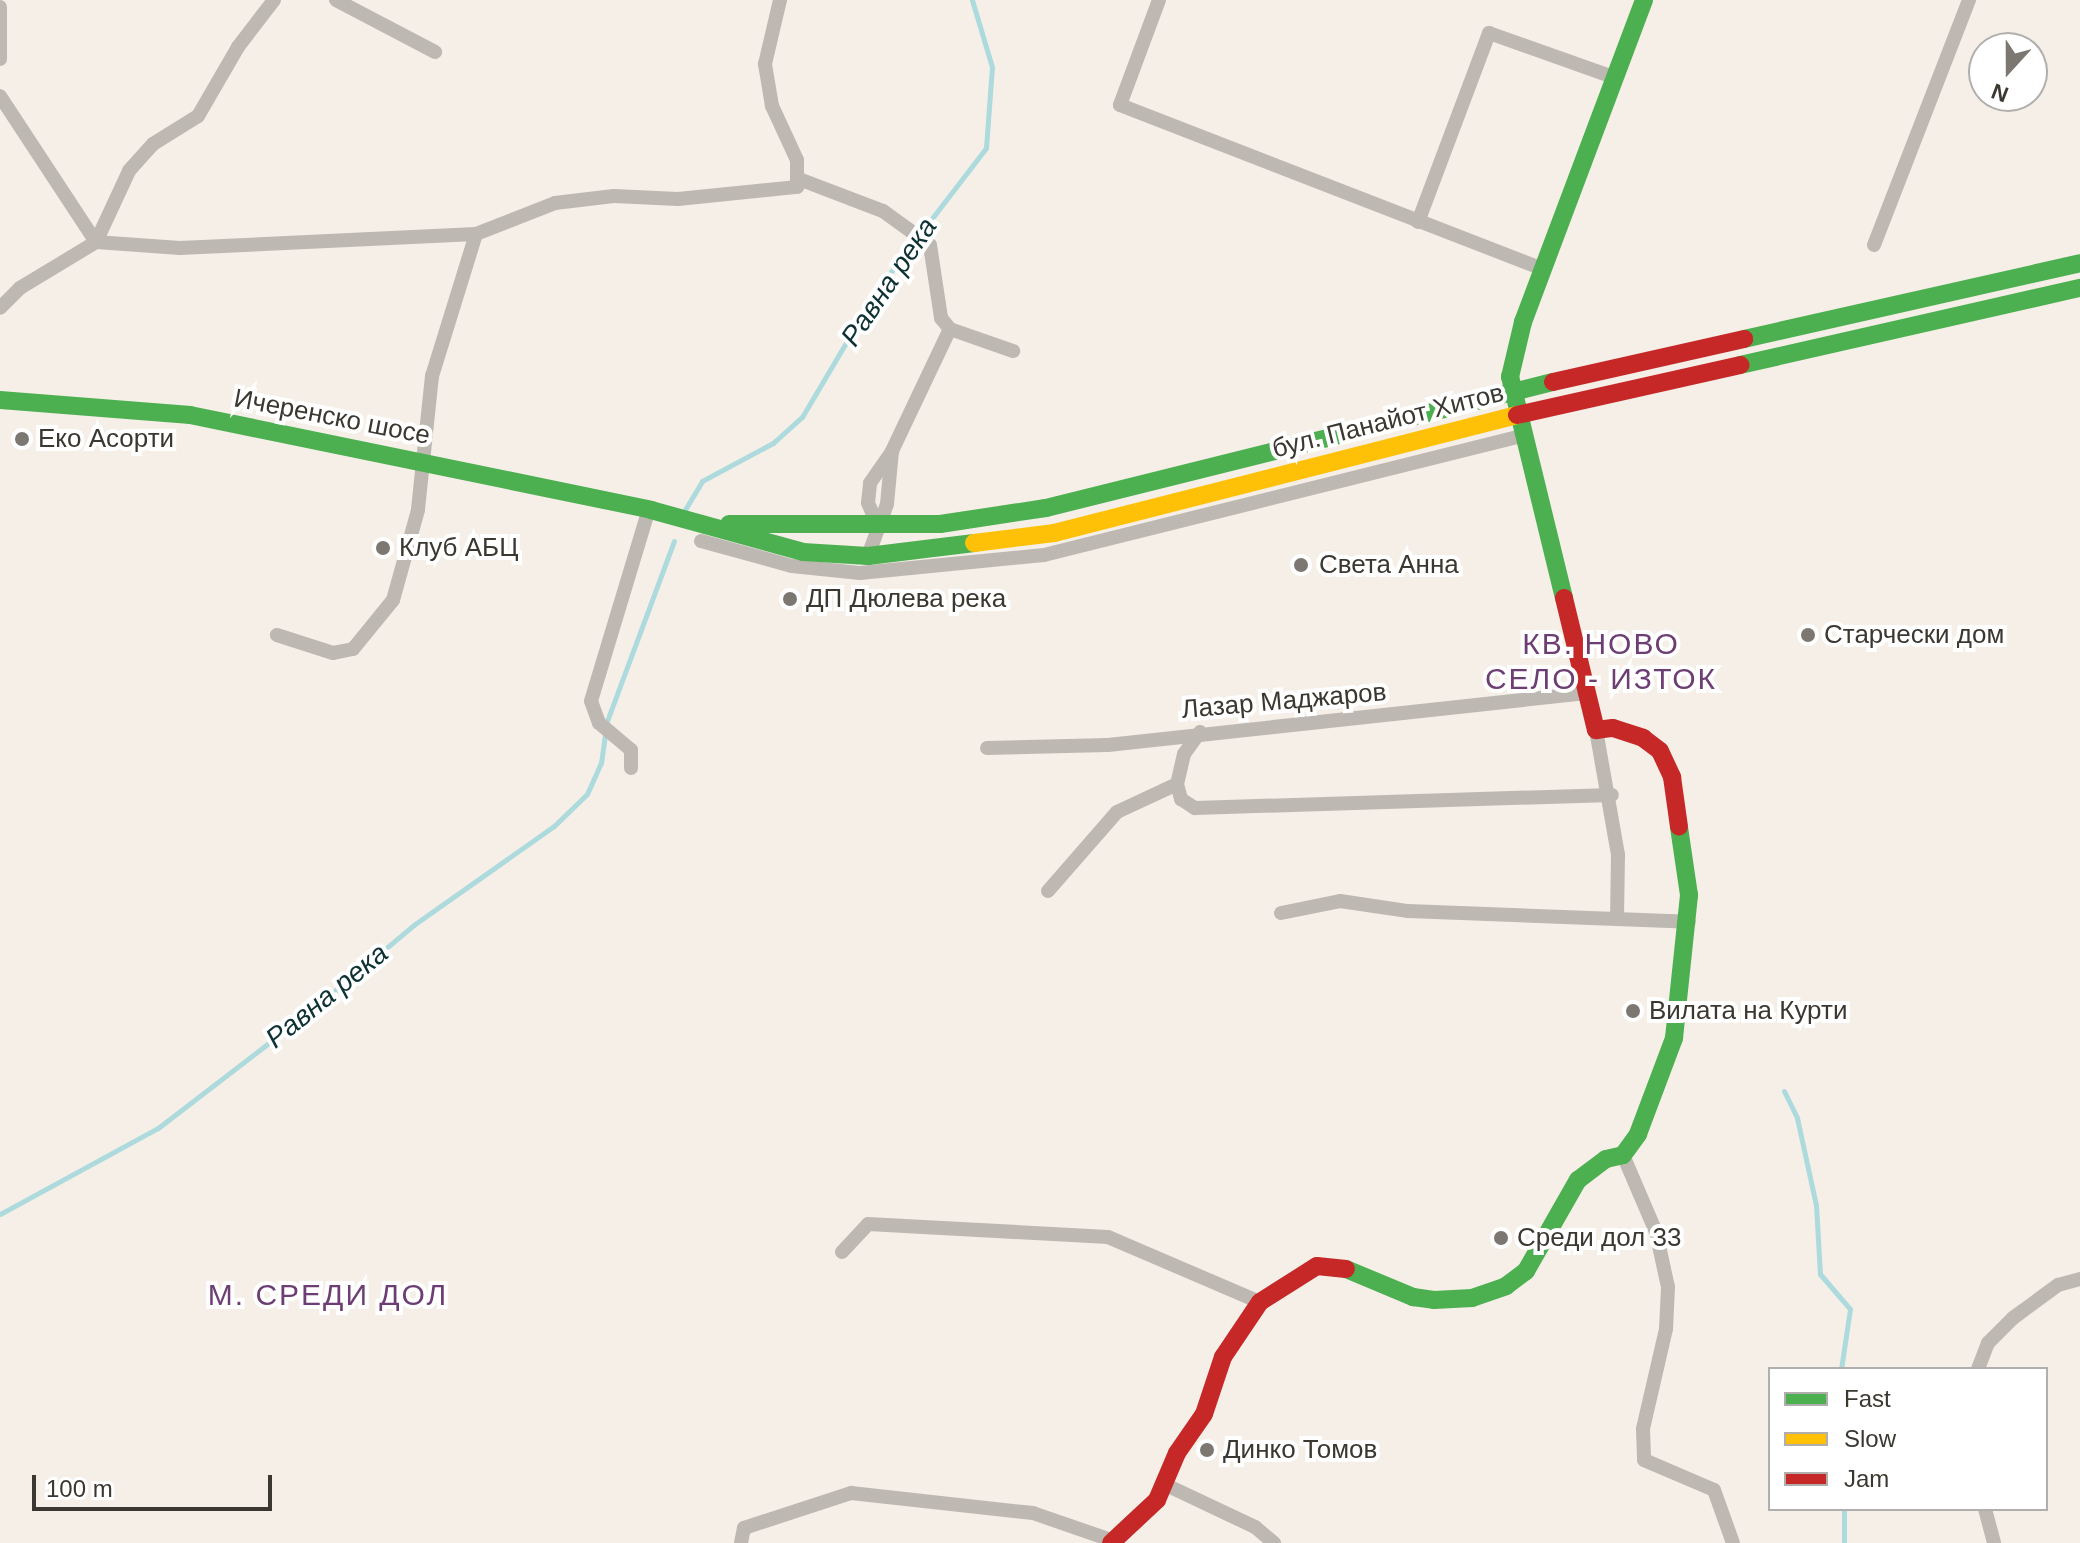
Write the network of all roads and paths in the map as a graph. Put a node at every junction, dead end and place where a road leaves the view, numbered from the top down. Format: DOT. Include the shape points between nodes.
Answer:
graph roads {
  1 [pos="274,0"];
  2 [pos="336,0"];
  3 [pos="780,0"];
  4 [pos="1159,0"];
  5 [pos="1644,0"];
  6 [pos="1969,0"];
  7 [pos="0,7"];
  8 [pos="435,52"];
  9 [pos="0,59"];
  10 [pos="1613,77"];
  11 [pos="0,96"];
  12 [pos="799,179"];
  13 [pos="1418,222"];
  14 [pos="476,234"];
  15 [pos="96,242"];
  16 [pos="1874,245"];
  17 [pos="2080,263"];
  18 [pos="1542,269"];
  19 [pos="2080,288"];
  20 [pos="0,308"];
  21 [pos="950,329"];
  22 [pos="1013,351"];
  23 [pos="1511,391"];
  24 [pos="0,400"];
  25 [pos="1516,415"];
  26 [pos="1521,436"];
  27 [pos="892,451"];
  28 [pos="423,461"];
  29 [pos="650,510"];
  30 [pos="877,524"];
  31 [pos="704,532"];
  32 [pos="868,556"];
  33 [pos="277,635"];
  34 [pos="1584,693"];
  35 [pos="1596,730"];
  36 [pos="1200,732"];
  37 [pos="987,748"];
  38 [pos="631,768"];
  39 [pos="1177,784"];
  40 [pos="1612,795"];
  41 [pos="1048,891"];
  42 [pos="1281,913"];
  43 [pos="1617,917"];
  44 [pos="1689,922"];
  45 [pos="1623,1155"];
  46 [pos="842,1252"];
  47 [pos="2080,1279"];
  48 [pos="1260,1302"];
  49 [pos="1979,1367"];
  50 [pos="1164,1484"];
  51 [pos="1986,1511"];
  52 [pos="1112,1542"];
  53 [pos="741,1543"];
  54 [pos="1274,1543"];
  55 [pos="1733,1543"];
  56 [pos="1994,1543"];
  1 -- 15 [label="street" via="238,47 198,116 153,144 129,171"];
  2 -- 8 [label="street"];
  3 -- 12 [label="street" via="765,64 772,106 797,160"];
  4 -- 13 [label="street" via="1120,105"];
  5 -- 10 [label="street"];
  6 -- 16 [label="street"];
  7 -- 9 [label="street"];
  10 -- 13 [label="street" via="1489,33"];
  10 -- 18 [label="street"];
  11 -- 15 [label="street"];
  12 -- 14 [label="street" via="797,187 783,191 555,203"];
  12 -- 21 [label="street" via="850,196 915,230 936,261 941,318"];
  13 -- 18 [label="street"];
  14 -- 15 [label="street" via="180,248"];
  14 -- 28 [label="street" via="432,376"];
  15 -- 20 [label="street" via="20,288"];
  17 -- 23 [label="street, бул. Панайот Хитов"];
  18 -- 23 [label="street" via="1523,322"];
  19 -- 25 [label="street, бул. Панайот Хитов"];
  21 -- 22 [label="street"];
  21 -- 27 [label="street"];
  23 -- 25 [label="street"];
  23 -- 30 [label="street, бул. Панайот Хитов" via="1046,508 940,524"];
  24 -- 28 [label="street, Ичеренско шосе" via="190,415"];
  25 -- 26 [label="street"];
  25 -- 32 [label="street, бул. Панайот Хитов" via="1054,533"];
  26 -- 31 [label="street" via="1044,555 860,573 792,566"];
  26 -- 34 [label="street"];
  27 -- 30 [label="street" via="891,488"];
  27 -- 30 [label="street" via="870,483 868,503"];
  28 -- 29 [label="street, Ичеренско шосе"];
  28 -- 33 [label="street" via="404,573 374,628 353,649 333,653"];
  29 -- 31 [label="street, бул. Панайот Хитов"];
  29 -- 38 [label="street" via="591,701 599,723 631,750"];
  30 -- 31 [label="street, бул. Панайот Хитов"];
  30 -- 32 [label="street"];
  31 -- 32 [label="street, бул. Панайот Хитов" via="803,552"];
  34 -- 35 [label="street"];
  34 -- 36 [label="street, Лазар Маджаров" via="1268,730"];
  35 -- 40 [label="street"];
  35 -- 44 [label="street" via="1613,728 1643,738 1665,759 1677,797"];
  36 -- 37 [label="street, Лазар Маджаров" via="1035,751"];
  36 -- 39 [label="street" via="1184,754"];
  39 -- 40 [label="street" via="1181,799 1195,808 1226,803"];
  39 -- 41 [label="street" via="1117,812"];
  40 -- 43 [label="street"];
  42 -- 43 [label="street" via="1340,901 1557,920"];
  43 -- 44 [label="street"];
  44 -- 45 [label="street" via="1674,1038 1638,1134"];
  45 -- 48 [label="street" via="1606,1159 1578,1180 1526,1271 1506,1286 1472,1298 1434,1300 1413,1297 1342,1267 1317,1266"];
  45 -- 55 [label="street" via="1656,1232 1668,1287 1666,1329 1643,1429 1644,1460 1714,1490"];
  46 -- 48 [label="street" via="868,1224 1108,1237"];
  47 -- 49 [label="street" via="2058,1285 2013,1318 1988,1343"];
  48 -- 50 [label="street" via="1223,1357 1204,1414 1177,1453"];
  50 -- 52 [label="street" via="1157,1500"];
  50 -- 54 [label="street" via="1255,1527"];
  51 -- 56 [label="street"];
  52 -- 53 [label="street" via="1033,1513 851,1493 744,1528"];
}
